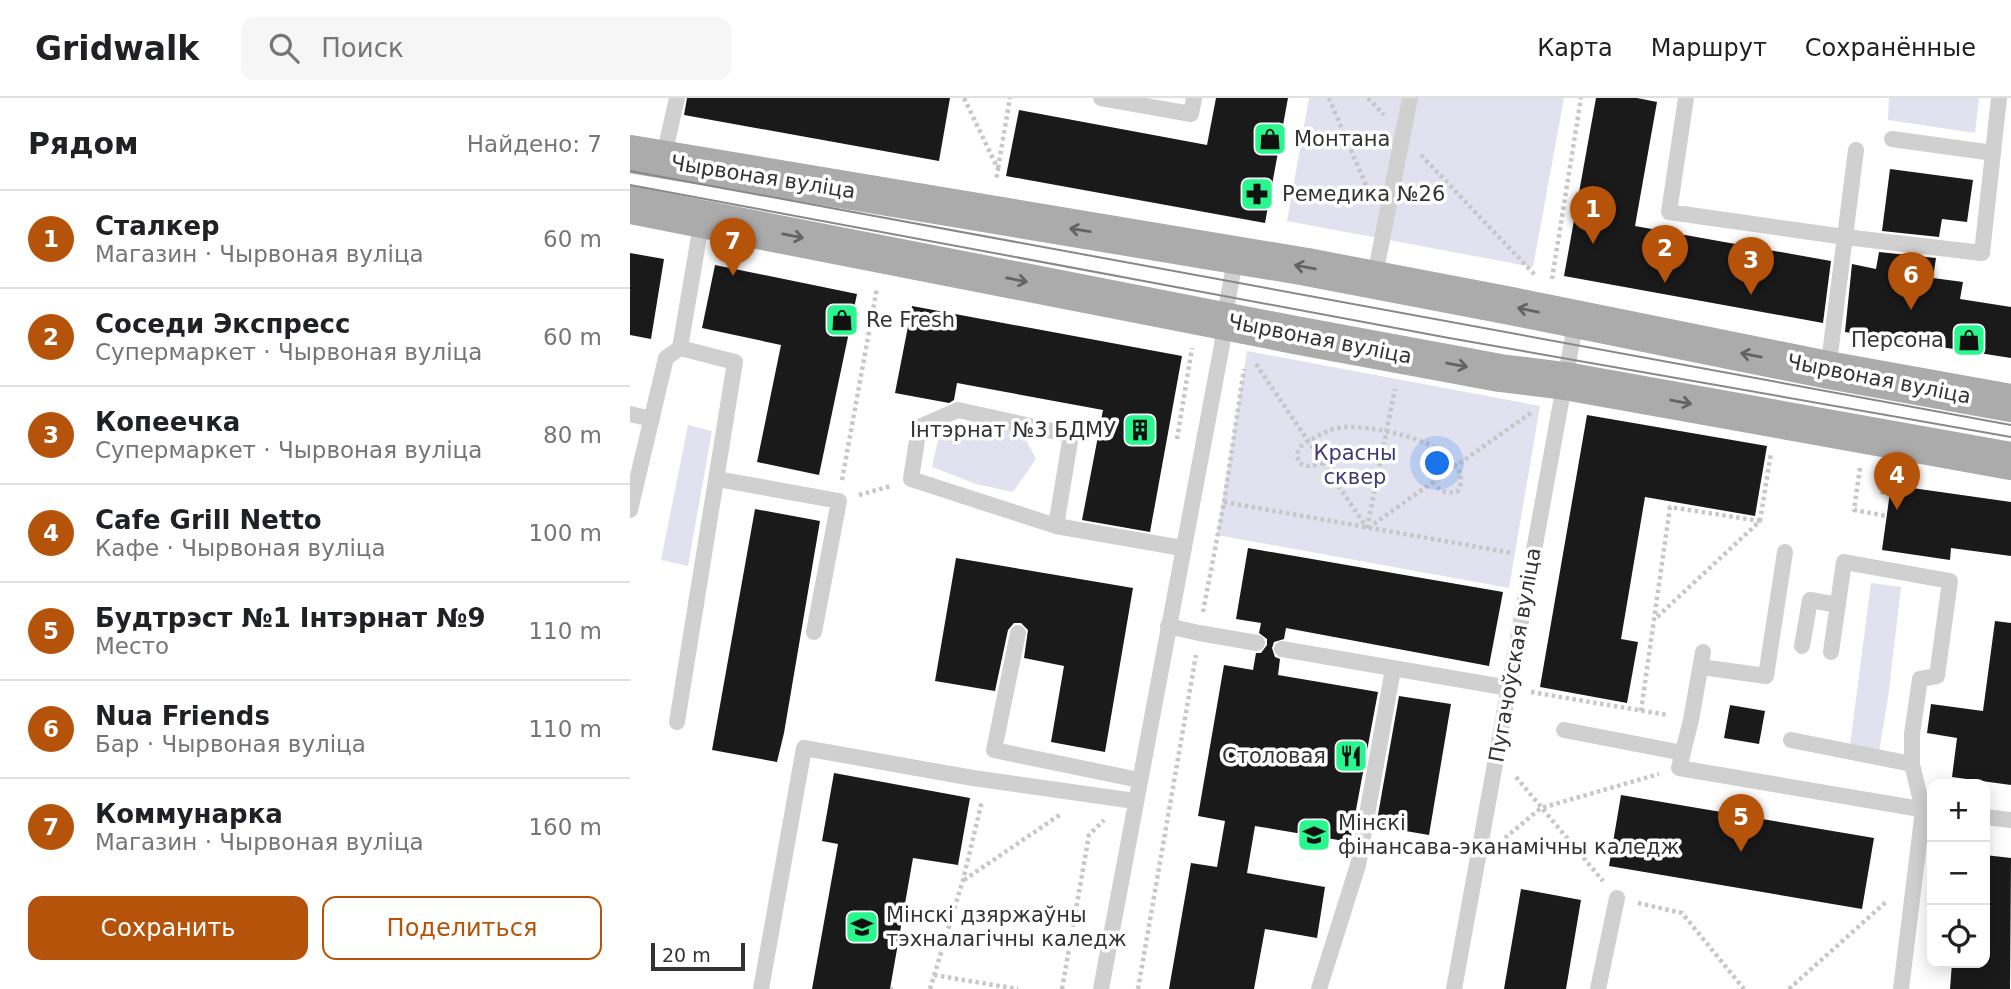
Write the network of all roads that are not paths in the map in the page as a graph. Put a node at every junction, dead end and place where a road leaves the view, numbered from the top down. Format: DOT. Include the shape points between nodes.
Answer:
graph roads {
  1 [pos="677,98"];
  2 [pos="1101,98"];
  3 [pos="1194,98"];
  4 [pos="1410,98"];
  5 [pos="1686,98"];
  6 [pos="1999,98"];
  7 [pos="1892,139"];
  8 [pos="1856,150"];
  9 [pos="1993,153"];
  10 [pos="646,157"];
  11 [pos="630,205"];
  12 [pos="702,219"];
  13 [pos="1846,237"];
  14 [pos="1236,255"];
  15 [pos="1374,280"];
  16 [pos="1224,320"];
  17 [pos="1576,320"];
  18 [pos="680,348"];
  19 [pos="1828,370"];
  20 [pos="1553,394"];
  21 [pos="2011,403"];
  22 [pos="630,414"];
  23 [pos="652,419"];
  24 [pos="2011,461"];
  25 [pos="717,479"];
  26 [pos="630,510"];
  27 [pos="1056,526"];
  28 [pos="1182,548"];
  29 [pos="1785,552"];
  30 [pos="1838,605"];
  31 [pos="1168,626"];
  32 [pos="814,632"];
  33 [pos="1018,633"];
  34 [pos="1257,643"];
  35 [pos="1802,646"];
  36 [pos="1282,649"];
  37 [pos="1831,652"];
  38 [pos="1393,668"];
  39 [pos="1516,690"];
  40 [pos="677,722"];
  41 [pos="1564,730"];
  42 [pos="1791,740"];
  43 [pos="1681,760"];
  44 [pos="1912,764"];
  45 [pos="1139,780"];
  46 [pos="1127,800"];
  47 [pos="1927,807"];
  48 [pos="1927,810"];
  49 [pos="1927,816"];
  50 [pos="1990,818"];
  51 [pos="2011,820"];
  52 [pos="1617,898"];
  53 [pos="761,989"];
  54 [pos="1101,989"];
  55 [pos="1319,989"];
  56 [pos="1454,989"];
  57 [pos="1598,989"];
  58 [pos="1901,989"];
  1 -- 10 [label="lane"];
  2 -- 3 [label="lane" via="1191,114"];
  4 -- 15 [label="lane"];
  5 -- 13 [label="lane" via="1669,212"];
  6 -- 9 [label="lane"];
  7 -- 9 [label="lane"];
  8 -- 13 [label="lane"];
  9 -- 13 [label="lane" via="1982,253"];
  14 -- 10 [label="main road, Чырвоная вуліца, one-way"];
  11 -- 12 [label="main road, Чырвоная вуліца"];
  12 -- 16 [label="main road, Чырвоная вуліца, one-way"];
  12 -- 18 [label="lane"];
  13 -- 19 [label="lane"];
  15 -- 14 [label="main road, Чырвоная вуліца, one-way"];
  14 -- 16 [label="lane"];
  17 -- 15 [label="main road, Чырвоная вуліца, one-way"];
  16 -- 20 [label="main road, Чырвоная вуліца, one-way" via="1500,373"];
  16 -- 28 [label="lane"];
  19 -- 17 [label="main road, Чырвоная вуліца, one-way"];
  17 -- 20 [label="lane, Пугачоўская вуліца"];
  18 -- 23 [label="lane" via="666,358"];
  18 -- 25 [label="lane" via="735,362"];
  19 -- 21 [label="main road, Чырвоная вуліца"];
  20 -- 24 [label="main road, Чырвоная вуліца, one-way"];
  20 -- 39 [label="lane, Пугачоўская вуліца"];
  22 -- 23 [label="lane"];
  23 -- 26 [label="lane"];
  25 -- 32 [label="lane" via="838,501"];
  25 -- 40 [label="lane"];
  27 -- 27 [label="lane" via="911,480 919,427 958,410 1071,435"];
  27 -- 28 [label="lane"];
  28 -- 31 [label="lane"];
  29 -- 43 [label="lane" via="1766,676 1702,660"];
  30 -- 35 [label="lane" via="1810,600"];
  30 -- 37 [label="lane"];
  30 -- 44 [label="lane" via="1844,562 1950,581 1937,676 1920,679"];
  31 -- 34 [label="lane"];
  31 -- 45 [label="lane"];
  33 -- 45 [label="lane" via="994,750"];
  36 -- 38 [label="lane"];
  38 -- 39 [label="lane"];
  38 -- 55 [label="lane" via="1358,865"];
  39 -- 56 [label="lane, Пугачоўская вуліца"];
  41 -- 43 [label="lane"];
  42 -- 44 [label="lane"];
  43 -- 48 [label="lane"];
  44 -- 47 [label="lane"];
  45 -- 46 [label="lane"];
  46 -- 53 [label="lane" via="804,748"];
  46 -- 54 [label="lane"];
  49 -- 58 [label="lane"];
  50 -- 51 [label="lane"];
  52 -- 57 [label="lane"];
}
